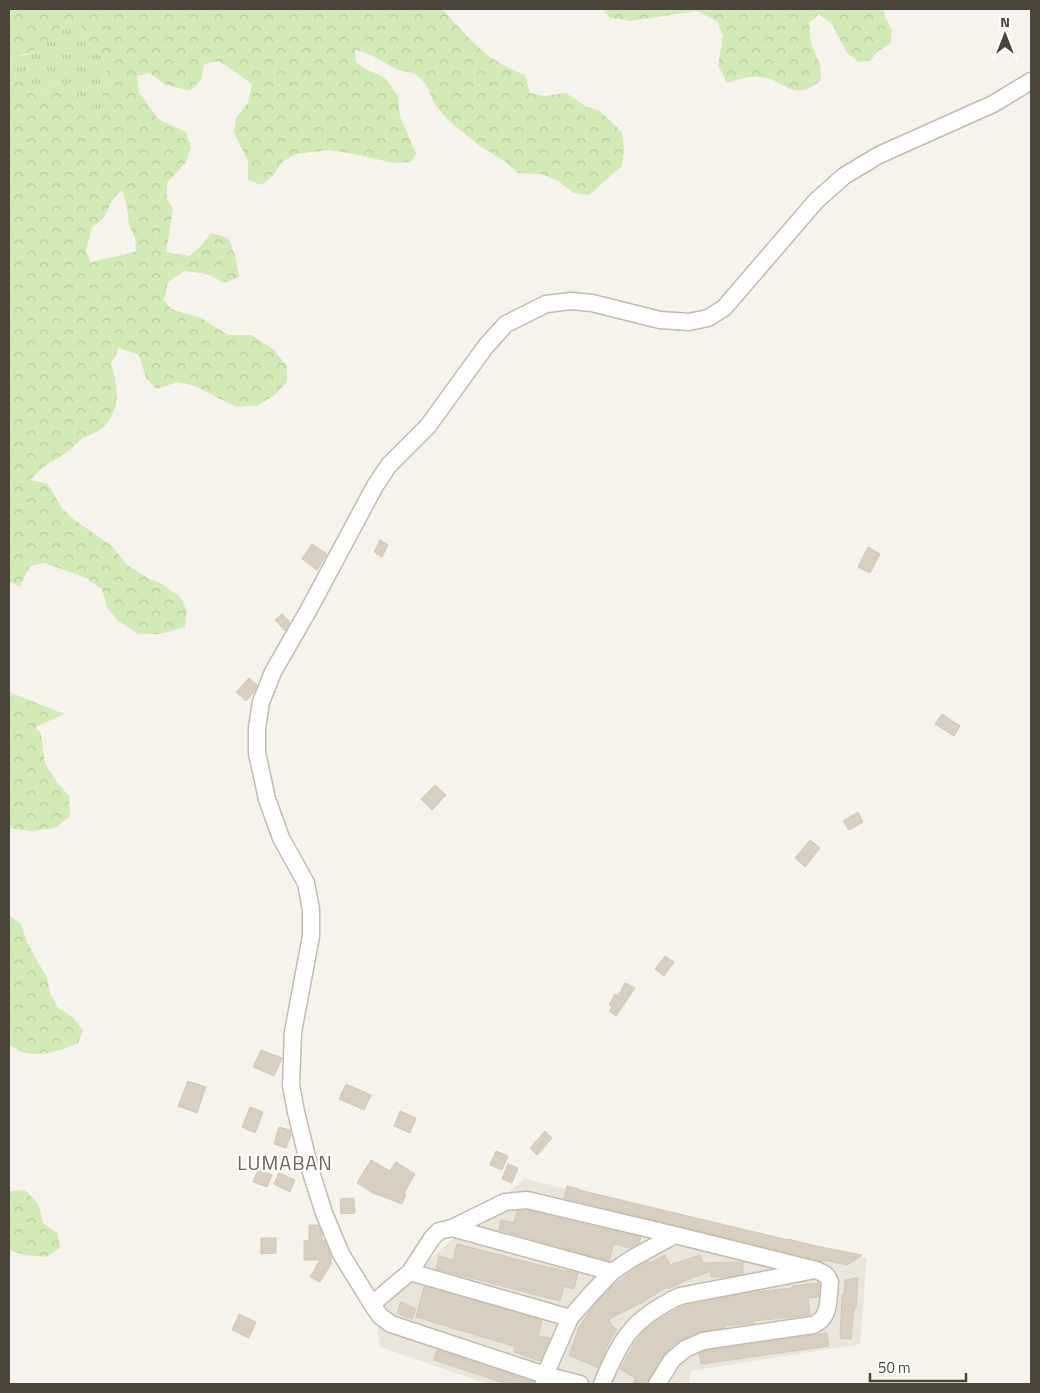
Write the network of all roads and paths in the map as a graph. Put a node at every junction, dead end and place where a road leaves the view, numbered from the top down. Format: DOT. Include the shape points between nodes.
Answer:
graph roads {
  1 [pos="1031,81"];
  2 [pos="452,1228"];
  3 [pos="675,1234"];
  4 [pos="816,1270"];
  5 [pos="410,1272"];
  6 [pos="612,1272"];
  7 [pos="372,1304"];
  8 [pos="570,1318"];
  9 [pos="545,1380"];
  10 [pos="580,1384"];
  11 [pos="602,1384"];
  12 [pos="657,1384"];
  1 -- 7 [label="street" via="993,104 879,156 844,176 816,201 724,308 708,318 689,322 660,320 571,301 546,304 506,324 486,346 428,426 388,465 273,672 257,728 258,753 267,799 281,838 306,883 310,910 311,936 292,1032 292,1085 296,1112 324,1213 341,1254"];
  2 -- 3 [label="street" via="504,1202 527,1200"];
  2 -- 5 [label="street" via="439,1231 432,1238"];
  2 -- 6 [label="street"];
  3 -- 4 [label="street"];
  3 -- 6 [label="street"];
  4 -- 11 [label="street" via="680,1296 662,1304 628,1332 615,1352"];
  4 -- 12 [label="street" via="825,1274 830,1282 827,1313 819,1322 703,1341 685,1349 672,1360"];
  5 -- 7 [label="street"];
  5 -- 8 [label="street"];
  6 -- 8 [label="street"];
  7 -- 9 [label="street" via="391,1324"];
  8 -- 9 [label="street"];
  9 -- 10 [label="street"];
}
